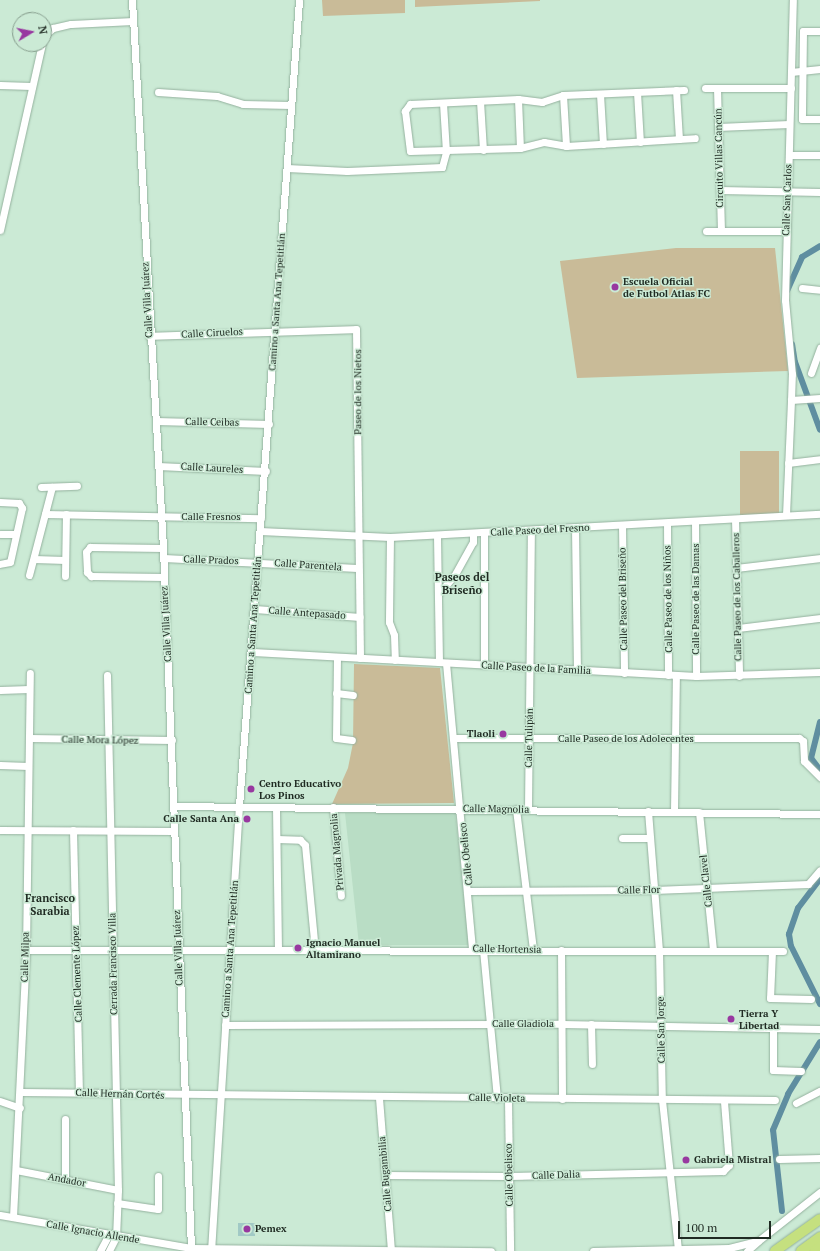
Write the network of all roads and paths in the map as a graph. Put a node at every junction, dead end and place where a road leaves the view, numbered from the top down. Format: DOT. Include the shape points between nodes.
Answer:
graph roads {
  1 [pos="132,0"];
  2 [pos="299,0"];
  3 [pos="793,0"];
  4 [pos="133,21"];
  5 [pos="52,29"];
  6 [pos="820,31"];
  7 [pos="40,52"];
  8 [pos="791,65"];
  9 [pos="805,69"];
  10 [pos="820,69"];
  11 [pos="791,72"];
  12 [pos="0,85"];
  13 [pos="31,86"];
  14 [pos="705,88"];
  15 [pos="717,88"];
  16 [pos="788,88"];
  17 [pos="676,90"];
  18 [pos="684,90"];
  19 [pos="158,92"];
  20 [pos="637,92"];
  21 [pos="600,94"];
  22 [pos="563,96"];
  23 [pos="518,99"];
  24 [pos="480,101"];
  25 [pos="443,103"];
  26 [pos="291,105"];
  27 [pos="820,119"];
  28 [pos="786,124"];
  29 [pos="718,127"];
  30 [pos="695,138"];
  31 [pos="678,140"];
  32 [pos="640,142"];
  33 [pos="603,144"];
  34 [pos="566,146"];
  35 [pos="520,148"];
  36 [pos="483,150"];
  37 [pos="446,152"];
  38 [pos="788,155"];
  39 [pos="820,155"];
  40 [pos="287,168"];
  41 [pos="720,190"];
  42 [pos="787,192"];
  43 [pos="820,192"];
  44 [pos="721,229"];
  45 [pos="0,230"];
  46 [pos="706,231"];
  47 [pos="786,231"];
  48 [pos="802,288"];
  49 [pos="820,290"];
  50 [pos="274,330"];
  51 [pos="149,336"];
  52 [pos="820,348"];
  53 [pos="811,373"];
  54 [pos="817,397"];
  55 [pos="791,400"];
  56 [pos="156,421"];
  57 [pos="269,424"];
  58 [pos="820,459"];
  59 [pos="788,463"];
  60 [pos="158,466"];
  61 [pos="266,471"];
  62 [pos="77,486"];
  63 [pos="41,487"];
  64 [pos="52,487"];
  65 [pos="0,502"];
  66 [pos="45,514"];
  67 [pos="66,514"];
  68 [pos="820,514"];
  69 [pos="786,515"];
  70 [pos="162,517"];
  71 [pos="261,518"];
  72 [pos="735,519"];
  73 [pos="695,521"];
  74 [pos="667,523"];
  75 [pos="622,525"];
  76 [pos="575,528"];
  77 [pos="531,530"];
  78 [pos="260,531"];
  79 [pos="474,532"];
  80 [pos="484,533"];
  81 [pos="0,534"];
  82 [pos="16,534"];
  83 [pos="437,535"];
  84 [pos="356,538"];
  85 [pos="390,538"];
  86 [pos="163,548"];
  87 [pos="34,558"];
  88 [pos="164,558"];
  89 [pos="820,558"];
  90 [pos="65,560"];
  91 [pos="258,562"];
  92 [pos="0,564"];
  93 [pos="357,568"];
  94 [pos="736,568"];
  95 [pos="29,576"];
  96 [pos="65,576"];
  97 [pos="164,577"];
  98 [pos="439,593"];
  99 [pos="255,609"];
  100 [pos="360,617"];
  101 [pos="820,618"];
  102 [pos="738,628"];
  103 [pos="252,652"];
  104 [pos="337,657"];
  105 [pos="360,658"];
  106 [pos="395,660"];
  107 [pos="443,663"];
  108 [pos="484,666"];
  109 [pos="531,668"];
  110 [pos="576,670"];
  111 [pos="820,672"];
  112 [pos="30,673"];
  113 [pos="624,673"];
  114 [pos="108,675"];
  115 [pos="672,675"];
  116 [pos="696,676"];
  117 [pos="739,676"];
  118 [pos="29,689"];
  119 [pos="0,690"];
  120 [pos="336,693"];
  121 [pos="353,695"];
  122 [pos="29,738"];
  123 [pos="453,738"];
  124 [pos="528,738"];
  125 [pos="675,739"];
  126 [pos="109,740"];
  127 [pos="172,740"];
  128 [pos="352,740"];
  129 [pos="0,765"];
  130 [pos="28,766"];
  131 [pos="820,777"];
  132 [pos="173,806"];
  133 [pos="238,806"];
  134 [pos="276,807"];
  135 [pos="334,807"];
  136 [pos="461,808"];
  137 [pos="516,809"];
  138 [pos="528,809"];
  139 [pos="648,811"];
  140 [pos="674,812"];
  141 [pos="699,812"];
  142 [pos="820,814"];
  143 [pos="0,830"];
  144 [pos="25,830"];
  145 [pos="73,830"];
  146 [pos="109,831"];
  147 [pos="174,831"];
  148 [pos="622,838"];
  149 [pos="650,838"];
  150 [pos="277,839"];
  151 [pos="820,870"];
  152 [pos="706,889"];
  153 [pos="470,890"];
  154 [pos="654,890"];
  155 [pos="526,891"];
  156 [pos="341,896"];
  157 [pos="472,949"];
  158 [pos="26,950"];
  159 [pos="76,950"];
  160 [pos="178,950"];
  161 [pos="230,950"];
  162 [pos="278,950"];
  163 [pos="315,950"];
  164 [pos="483,950"];
  165 [pos="533,950"];
  166 [pos="561,950"];
  167 [pos="659,950"];
  168 [pos="713,950"];
  169 [pos="783,950"];
  170 [pos="112,951"];
  171 [pos="772,951"];
  172 [pos="811,1000"];
  173 [pos="488,1024"];
  174 [pos="562,1024"];
  175 [pos="591,1024"];
  176 [pos="225,1025"];
  177 [pos="661,1026"];
  178 [pos="773,1028"];
  179 [pos="820,1029"];
  180 [pos="592,1064"];
  181 [pos="801,1071"];
  182 [pos="820,1091"];
  183 [pos="21,1092"];
  184 [pos="79,1093"];
  185 [pos="116,1094"];
  186 [pos="184,1096"];
  187 [pos="220,1096"];
  188 [pos="379,1098"];
  189 [pos="497,1098"];
  190 [pos="508,1099"];
  191 [pos="562,1099"];
  192 [pos="662,1100"];
  193 [pos="775,1100"];
  194 [pos="0,1101"];
  195 [pos="724,1101"];
  196 [pos="796,1103"];
  197 [pos="20,1108"];
  198 [pos="65,1119"];
  199 [pos="820,1158"];
  200 [pos="779,1159"];
  201 [pos="16,1170"];
  202 [pos="670,1172"];
  203 [pos="385,1175"];
  204 [pos="158,1176"];
  205 [pos="508,1176"];
  206 [pos="65,1179"];
  207 [pos="118,1190"];
  208 [pos="818,1194"];
  209 [pos="117,1203"];
  210 [pos="0,1215"];
  211 [pos="14,1218"];
  212 [pos="820,1219"];
  213 [pos="108,1236"];
  214 [pos="116,1237"];
  215 [pos="820,1237"];
  216 [pos="758,1241"];
  217 [pos="820,1247"];
  218 [pos="191,1248"];
  219 [pos="678,1249"];
  220 [pos="777,1249"];
  221 [pos="211,1250"];
  222 [pos="368,1250"];
  223 [pos="391,1250"];
  224 [pos="733,1250"];
  225 [pos="100,1251"];
  226 [pos="109,1251"];
  227 [pos="427,1251"];
  228 [pos="491,1251"];
  229 [pos="510,1251"];
  230 [pos="593,1251"];
  231 [pos="603,1251"];
  232 [pos="747,1251"];
  233 [pos="769,1251"];
  234 [pos="801,1251"];
  235 [pos="815,1251"];
  1 -- 4 [label="street, Calle Villa Juárez"];
  2 -- 26 [label="street, Camino a Santa Ana Tepetitlán"];
  3 -- 8 [label="street, Calle San Carlos"];
  4 -- 5 [label="street" via="71,24"];
  4 -- 51 [label="street, Calle Villa Juárez"];
  6 -- 9 [label="street" via="803,31"];
  7 -- 13 [label="street"];
  8 -- 9 [label="street"];
  8 -- 11 [label="street, Calle San Carlos"];
  9 -- 10 [label="street"];
  9 -- 11 [label="street"];
  9 -- 27 [label="street" via="802,119"];
  11 -- 16 [label="street, Calle San Carlos"];
  12 -- 13 [label="street"];
  13 -- 45 [label="street"];
  14 -- 15 [label="street"];
  15 -- 16 [label="street"];
  15 -- 29 [label="street, Circuito Villas Cancún"];
  16 -- 28 [label="street, Calle San Carlos"];
  17 -- 18 [label="street"];
  17 -- 20 [label="street"];
  17 -- 31 [label="street"];
  19 -- 26 [label="street" via="217,96 243,104"];
  20 -- 21 [label="street"];
  20 -- 32 [label="street"];
  21 -- 22 [label="street"];
  21 -- 33 [label="street"];
  22 -- 23 [label="street" via="542,102"];
  22 -- 34 [label="street"];
  23 -- 24 [label="street"];
  23 -- 35 [label="street"];
  24 -- 25 [label="street"];
  24 -- 36 [label="street"];
  25 -- 37 [label="street"];
  25 -- 37 [label="street" via="410,104 405,111 411,153"];
  26 -- 40 [label="street, Camino a Santa Ana Tepetitlán"];
  28 -- 29 [label="street"];
  28 -- 38 [label="street, Calle San Carlos"];
  29 -- 41 [label="street, Circuito Villas Cancún"];
  30 -- 31 [label="street"];
  31 -- 32 [label="street"];
  32 -- 33 [label="street"];
  33 -- 34 [label="street"];
  34 -- 35 [label="street" via="544,142"];
  35 -- 36 [label="street"];
  36 -- 37 [label="street"];
  37 -- 40 [label="street" via="445,163 436,168 347,171"];
  38 -- 39 [label="street"];
  38 -- 42 [label="street, Calle San Carlos"];
  40 -- 50 [label="street, Camino a Santa Ana Tepetitlán"];
  41 -- 42 [label="street"];
  41 -- 44 [label="street, Circuito Villas Cancún"];
  42 -- 43 [label="street"];
  42 -- 47 [label="street, Calle San Carlos"];
  44 -- 46 [label="street"];
  44 -- 47 [label="street"];
  47 -- 55 [label="street, Calle San Carlos" via="785,300 792,374"];
  48 -- 49 [label="street"];
  50 -- 51 [label="street, Calle Ciruelos"];
  50 -- 57 [label="street, Camino a Santa Ana Tepetitlán"];
  50 -- 84 [label="street, Paseo de los Nietos" via="353,327 358,331"];
  51 -- 56 [label="street, Calle Villa Juárez"];
  52 -- 53 [label="street"];
  54 -- 55 [label="street"];
  55 -- 59 [label="street, Calle San Carlos"];
  56 -- 57 [label="street, Calle Ceibas"];
  56 -- 60 [label="street, Calle Villa Juárez"];
  57 -- 61 [label="street, Camino a Santa Ana Tepetitlán"];
  58 -- 59 [label="street"];
  59 -- 69 [label="street, Calle San Carlos"];
  60 -- 61 [label="street, Calle Laureles"];
  60 -- 70 [label="street, Calle Villa Juárez"];
  61 -- 71 [label="street, Camino a Santa Ana Tepetitlán"];
  62 -- 64 [label="street"];
  63 -- 64 [label="street"];
  64 -- 66 [label="street"];
  65 -- 82 [label="street" via="21,505"];
  66 -- 67 [label="street, Calle Fresnos"];
  66 -- 87 [label="street"];
  67 -- 70 [label="street, Calle Fresnos"];
  67 -- 90 [label="street"];
  68 -- 69 [label="street, Calle Paseo del Fresno"];
  69 -- 72 [label="street, Calle Paseo del Fresno"];
  70 -- 71 [label="street, Calle Fresnos"];
  70 -- 86 [label="street, Calle Villa Juárez"];
  71 -- 78 [label="street, Camino a Santa Ana Tepetitlán"];
  72 -- 73 [label="street, Calle Paseo del Fresno"];
  72 -- 94 [label="street, Calle Paseo de los Caballeros"];
  73 -- 74 [label="street, Calle Paseo del Fresno"];
  73 -- 116 [label="street, Calle Paseo de las Damas"];
  74 -- 75 [label="street, Calle Paseo del Fresno"];
  74 -- 115 [label="street, Calle Paseo de los Niños"];
  75 -- 76 [label="street, Calle Paseo del Fresno"];
  75 -- 113 [label="street, Calle Paseo del Briseño"];
  76 -- 77 [label="street, Calle Paseo del Fresno"];
  76 -- 110 [label="street"];
  77 -- 80 [label="street, Calle Paseo del Fresno"];
  77 -- 109 [label="street, Calle Tulipán"];
  78 -- 84 [label="street, Calle Paseo del Fresno"];
  78 -- 91 [label="street, Camino a Santa Ana Tepetitlán"];
  79 -- 80 [label="street, Calle Paseo del Fresno"];
  79 -- 83 [label="street, Calle Paseo del Fresno"];
  79 -- 98 [label="street" via="473,542 454,576"];
  80 -- 108 [label="street"];
  81 -- 82 [label="street"];
  82 -- 92 [label="street" via="10,562"];
  83 -- 85 [label="street, Calle Paseo del Fresno"];
  83 -- 98 [label="street, Calle Obelisco"];
  84 -- 85 [label="street, Calle Paseo del Fresno"];
  84 -- 93 [label="street"];
  85 -- 106 [label="street" via="389,622"];
  86 -- 88 [label="street, Calle Villa Juárez"];
  86 -- 97 [label="street" via="90,547 86,552 87,572 91,576"];
  87 -- 90 [label="street"];
  87 -- 95 [label="street"];
  88 -- 91 [label="street, Calle Prados"];
  88 -- 97 [label="street, Calle Villa Juárez"];
  89 -- 94 [label="street"];
  90 -- 96 [label="street"];
  91 -- 93 [label="street, Calle Parentela"];
  91 -- 99 [label="street, Camino a Santa Ana Tepetitlán"];
  93 -- 100 [label="street"];
  94 -- 102 [label="street, Calle Paseo de los Caballeros"];
  97 -- 127 [label="street, Calle Villa Juárez"];
  98 -- 107 [label="street, Calle Obelisco"];
  99 -- 100 [label="street, Calle Antepasado"];
  99 -- 103 [label="street, Camino a Santa Ana Tepetitlán"];
  100 -- 105 [label="street"];
  101 -- 102 [label="street"];
  102 -- 117 [label="street, Calle Paseo de los Caballeros"];
  103 -- 104 [label="street, Calle Paseo de la Familia"];
  103 -- 133 [label="street, Camino a Santa Ana Tepetitlán"];
  104 -- 105 [label="street, Calle Paseo de la Familia"];
  104 -- 120 [label="street"];
  105 -- 106 [label="street, Calle Paseo de la Familia"];
  106 -- 107 [label="street, Calle Paseo de la Familia"];
  107 -- 108 [label="street, Calle Paseo de la Familia"];
  107 -- 123 [label="street, Calle Obelisco"];
  108 -- 109 [label="street, Calle Paseo de la Familia"];
  109 -- 110 [label="street, Calle Paseo de la Familia"];
  109 -- 124 [label="street, Calle Tulipán"];
  110 -- 113 [label="street, Calle Paseo de la Familia"];
  111 -- 117 [label="street, Calle Paseo de la Familia"];
  112 -- 118 [label="street, Calle Milpa"];
  113 -- 115 [label="street, Calle Paseo de la Familia"];
  114 -- 126 [label="street, Cerrada Francisco Villa"];
  115 -- 116 [label="street, Calle Paseo de la Familia"];
  115 -- 125 [label="street, Calle Paseo de los Niños"];
  116 -- 117 [label="street, Calle Paseo de la Familia"];
  118 -- 119 [label="street"];
  118 -- 122 [label="street, Calle Milpa"];
  120 -- 121 [label="street"];
  120 -- 128 [label="street" via="336,738"];
  122 -- 126 [label="street, Calle Mora López"];
  122 -- 130 [label="street, Calle Milpa"];
  123 -- 124 [label="street, Calle Paseo de los Adolecentes"];
  123 -- 136 [label="street, Calle Obelisco"];
  124 -- 125 [label="street, Calle Paseo de los Adolecentes"];
  124 -- 138 [label="street, Calle Tulipán"];
  125 -- 131 [label="street, Calle Paseo de los Adolecentes" via="800,738 804,741 804,761"];
  125 -- 140 [label="street, Calle Paseo de los Niños"];
  126 -- 127 [label="street, Calle Mora López"];
  126 -- 146 [label="street, Cerrada Francisco Villa"];
  127 -- 132 [label="street, Calle Villa Juárez"];
  129 -- 130 [label="street"];
  130 -- 144 [label="street, Calle Milpa"];
  132 -- 133 [label="street, Calle Magnolia"];
  132 -- 147 [label="street, Calle Villa Juárez"];
  133 -- 134 [label="street, Calle Magnolia"];
  133 -- 161 [label="street, Camino a Santa Ana Tepetitlán"];
  134 -- 135 [label="street, Calle Magnolia"];
  134 -- 150 [label="street"];
  135 -- 136 [label="street, Calle Magnolia"];
  135 -- 156 [label="street, Privada Magnolia"];
  136 -- 137 [label="street, Calle Magnolia"];
  136 -- 153 [label="street, Calle Obelisco"];
  137 -- 138 [label="street, Calle Magnolia"];
  137 -- 155 [label="street"];
  138 -- 139 [label="street, Calle Magnolia"];
  139 -- 140 [label="street, Calle Magnolia"];
  139 -- 149 [label="street, Calle San Jorge"];
  140 -- 141 [label="street, Calle Magnolia"];
  141 -- 142 [label="street, Calle Magnolia"];
  141 -- 152 [label="street, Calle Clavel"];
  143 -- 144 [label="street"];
  144 -- 145 [label="street"];
  144 -- 158 [label="street, Calle Milpa"];
  145 -- 146 [label="street"];
  145 -- 159 [label="street, Calle Clemente López"];
  146 -- 147 [label="street"];
  146 -- 170 [label="street, Cerrada Francisco Villa"];
  147 -- 160 [label="street, Calle Villa Juárez"];
  148 -- 149 [label="street"];
  149 -- 154 [label="street, Calle San Jorge"];
  150 -- 162 [label="street"];
  150 -- 163 [label="street" via="300,840 305,845"];
  151 -- 152 [label="street, Calle Flor" via="808,884"];
  152 -- 154 [label="street, Calle Flor"];
  152 -- 168 [label="street, Calle Clavel"];
  153 -- 155 [label="street, Calle Flor"];
  153 -- 157 [label="street, Calle Obelisco"];
  154 -- 155 [label="street, Calle Flor"];
  154 -- 167 [label="street, Calle San Jorge"];
  155 -- 165 [label="street"];
  157 -- 163 [label="street, Calle Hortensia"];
  157 -- 164 [label="street, Calle Hortensia"];
  158 -- 159 [label="street, Calle Hortensia"];
  158 -- 183 [label="street, Calle Milpa"];
  159 -- 170 [label="street, Calle Hortensia"];
  159 -- 184 [label="street, Calle Clemente López"];
  160 -- 161 [label="street, Calle Hortensia"];
  160 -- 170 [label="street, Calle Hortensia"];
  160 -- 186 [label="street, Calle Villa Juárez"];
  161 -- 162 [label="street, Calle Hortensia"];
  161 -- 176 [label="street, Camino a Santa Ana Tepetitlán"];
  162 -- 163 [label="street, Calle Hortensia"];
  164 -- 165 [label="street, Calle Hortensia"];
  164 -- 173 [label="street"];
  165 -- 166 [label="street, Calle Hortensia"];
  166 -- 167 [label="street, Calle Hortensia"];
  166 -- 174 [label="street"];
  167 -- 168 [label="street, Calle Hortensia"];
  167 -- 177 [label="street, Calle San Jorge"];
  168 -- 171 [label="street, Calle Hortensia"];
  169 -- 171 [label="street, Calle Hortensia"];
  170 -- 185 [label="street, Cerrada Francisco Villa"];
  171 -- 172 [label="street" via="770,998"];
  173 -- 174 [label="street, Calle Gladiola"];
  173 -- 176 [label="street, Calle Gladiola"];
  173 -- 189 [label="street"];
  174 -- 175 [label="street, Calle Gladiola"];
  174 -- 191 [label="street"];
  175 -- 177 [label="street, Calle Gladiola"];
  175 -- 180 [label="street"];
  176 -- 187 [label="street, Camino a Santa Ana Tepetitlán"];
  177 -- 178 [label="street, Calle Gladiola"];
  177 -- 192 [label="street, Calle San Jorge"];
  178 -- 179 [label="street, Calle Gladiola"];
  178 -- 181 [label="street" via="773,1070"];
  182 -- 196 [label="street"];
  183 -- 184 [label="street, Calle Hernán Cortés"];
  183 -- 197 [label="street, Calle Milpa"];
  184 -- 185 [label="street, Calle Hernán Cortés"];
  185 -- 186 [label="street, Calle Hernán Cortés"];
  185 -- 207 [label="street, Cerrada Francisco Villa"];
  186 -- 187 [label="street, Calle Hernán Cortés"];
  186 -- 218 [label="street, Calle Villa Juárez"];
  187 -- 188 [label="street, Calle Violeta"];
  187 -- 221 [label="street, Camino a Santa Ana Tepetitlán"];
  188 -- 189 [label="street, Calle Violeta"];
  188 -- 203 [label="street, Calle Bugambilia"];
  189 -- 190 [label="street, Calle Violeta"];
  190 -- 191 [label="street, Calle Violeta"];
  190 -- 205 [label="street, Calle Obelisco"];
  191 -- 192 [label="street, Calle Violeta"];
  192 -- 195 [label="street, Calle Violeta"];
  192 -- 202 [label="street, Calle San Jorge"];
  193 -- 195 [label="street, Calle Violeta"];
  194 -- 197 [label="street"];
  195 -- 202 [label="street, Calle Dalia" via="728,1169"];
  197 -- 201 [label="street, Calle Milpa"];
  198 -- 206 [label="street"];
  199 -- 200 [label="street"];
  201 -- 206 [label="street, Andador"];
  201 -- 211 [label="street, Calle Milpa"];
  202 -- 205 [label="street, Calle Dalia"];
  202 -- 219 [label="street, Calle San Jorge"];
  203 -- 205 [label="street, Calle Dalia"];
  203 -- 223 [label="street, Calle Bugambilia"];
  204 -- 209 [label="street" via="158,1209"];
  205 -- 229 [label="street, Calle Obelisco"];
  206 -- 207 [label="street, Andador"];
  207 -- 209 [label="street, Cerrada Francisco Villa"];
  208 -- 216 [label="street"];
  209 -- 214 [label="street, Cerrada Francisco Villa"];
  210 -- 211 [label="street, Calle Ignacio Allende"];
  211 -- 213 [label="street, Calle Ignacio Allende"];
  212 -- 220 [label="highway"];
  213 -- 214 [label="street, Calle Ignacio Allende"];
  213 -- 225 [label="street"];
  214 -- 218 [label="street, Calle Ignacio Allende"];
  214 -- 226 [label="street, Cerrada Francisco Villa"];
  215 -- 234 [label="highway"];
  216 -- 224 [label="street"];
  216 -- 232 [label="street"];
  217 -- 235 [label="highway"];
  218 -- 221 [label="street, Calle Ignacio Allende"];
  219 -- 224 [label="street"];
  219 -- 231 [label="street"];
  220 -- 233 [label="highway"];
  221 -- 222 [label="street, Calle Ignacio Allende"];
  222 -- 223 [label="street, Calle Ignacio Allende"];
  223 -- 227 [label="street, Calle Ignacio Allende"];
  227 -- 228 [label="street, Calle Ignacio Allende"];
  230 -- 231 [label="street"];
}
